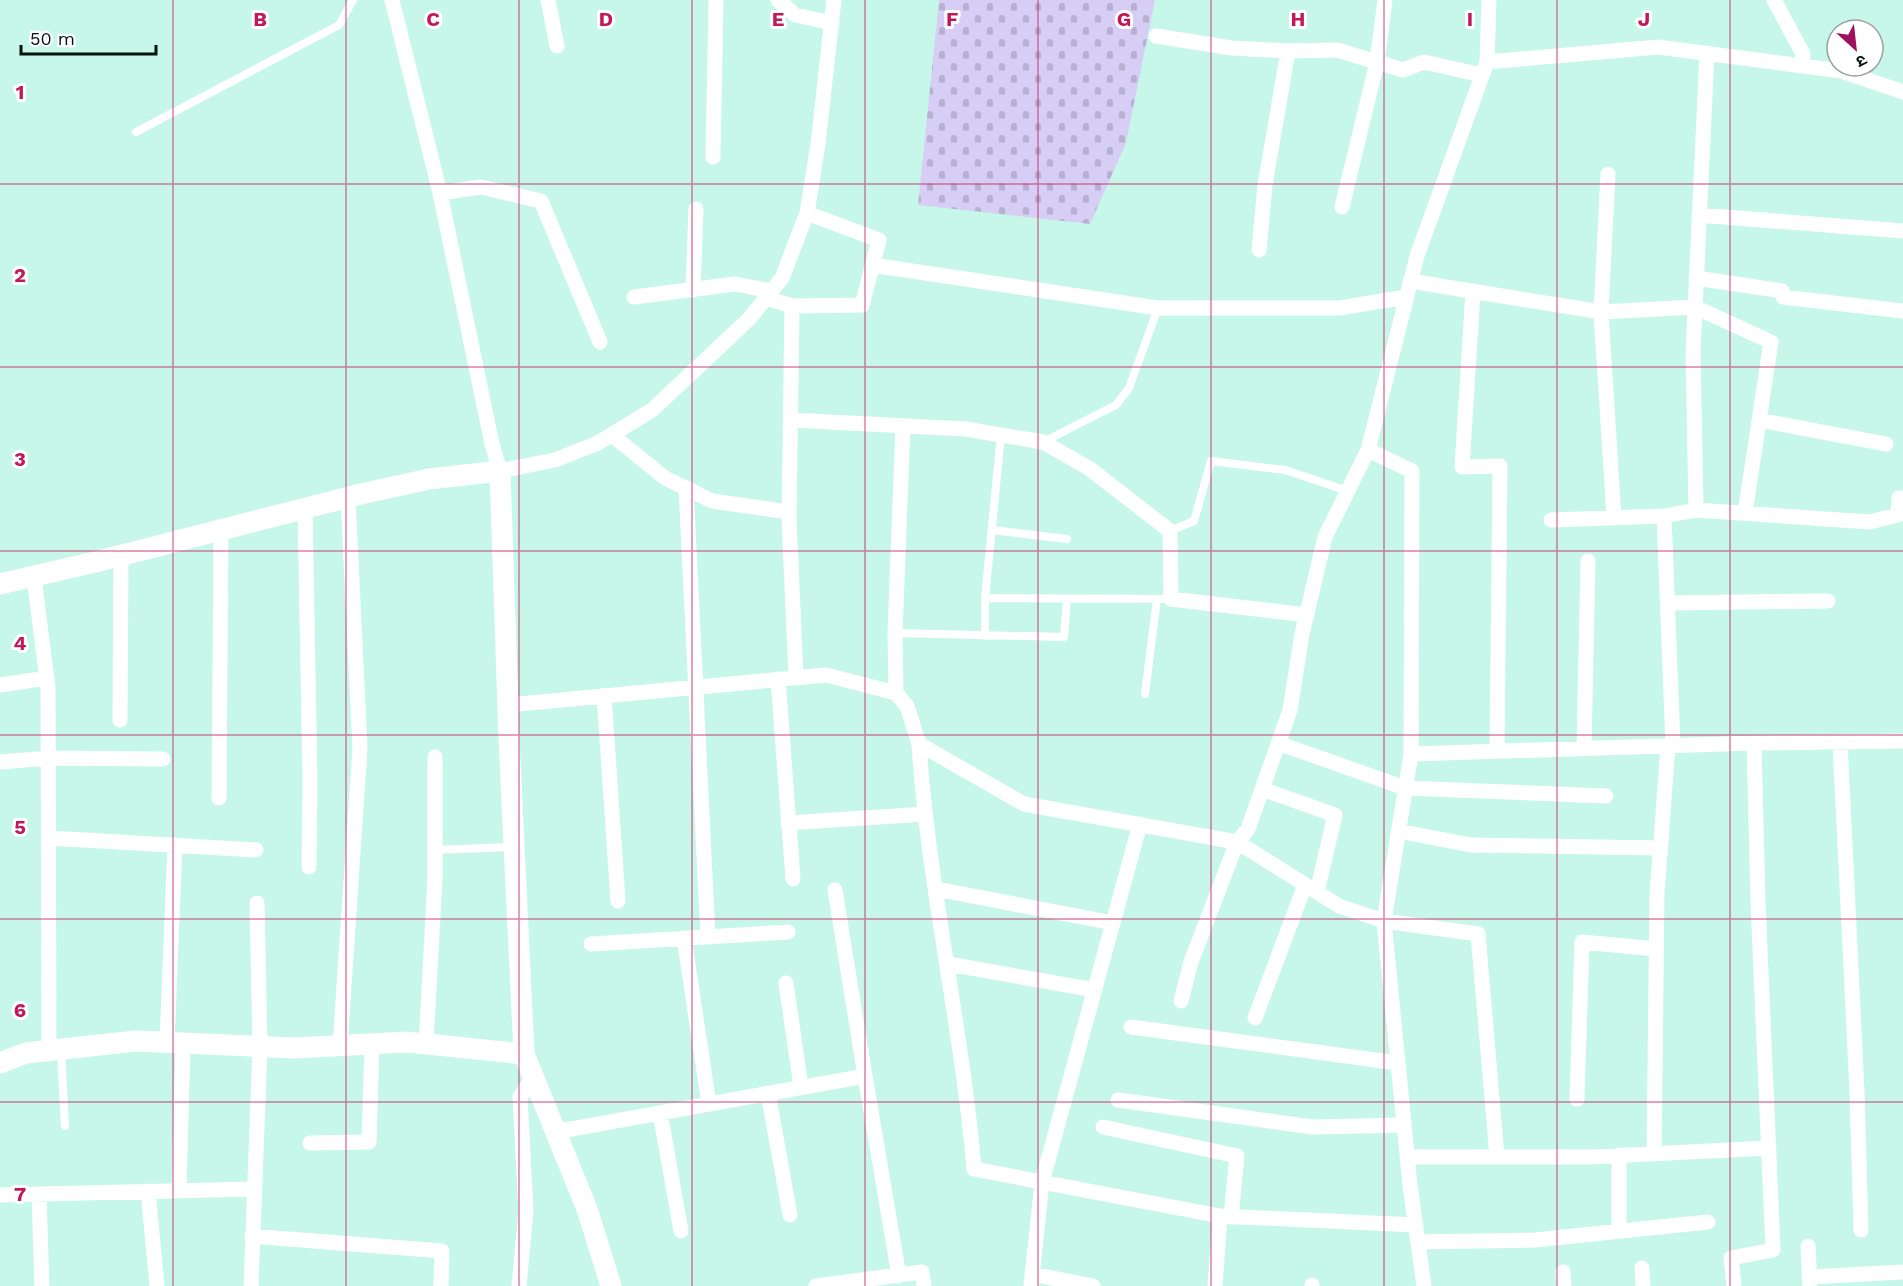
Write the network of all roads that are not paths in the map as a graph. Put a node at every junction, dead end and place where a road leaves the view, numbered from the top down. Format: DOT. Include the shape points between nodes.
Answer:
graph roads {
  1 [pos="353,0"];
  2 [pos="392,0"];
  3 [pos="548,0"];
  4 [pos="716,0"];
  5 [pos="778,0"];
  6 [pos="834,0"];
  7 [pos="1385,0"];
  8 [pos="1489,0"];
  9 [pos="1774,0"];
  10 [pos="832,23"];
  11 [pos="1156,36"];
  12 [pos="557,46"];
  13 [pos="1288,51"];
  14 [pos="1707,53"];
  15 [pos="1377,62"];
  16 [pos="1802,66"];
  17 [pos="1484,68"];
  18 [pos="1903,92"];
  19 [pos="136,132"];
  20 [pos="714,157"];
  21 [pos="1608,174"];
  22 [pos="440,193"];
  23 [pos="1342,207"];
  24 [pos="696,209"];
  25 [pos="807,213"];
  26 [pos="1699,215"];
  27 [pos="1903,231"];
  28 [pos="1259,250"];
  29 [pos="872,266"];
  30 [pos="1696,278"];
  31 [pos="1410,281"];
  32 [pos="693,290"];
  33 [pos="1473,291"];
  34 [pos="769,294"];
  35 [pos="634,297"];
  36 [pos="1406,297"];
  37 [pos="792,306"];
  38 [pos="1695,307"];
  39 [pos="1158,308"];
  40 [pos="1903,311"];
  41 [pos="1602,312"];
  42 [pos="600,342"];
  43 [pos="791,420"];
  44 [pos="1759,420"];
  45 [pos="903,426"];
  46 [pos="612,435"];
  47 [pos="1001,435"];
  48 [pos="1043,442"];
  49 [pos="1886,444"];
  50 [pos="1368,450"];
  51 [pos="500,471"];
  52 [pos="686,488"];
  53 [pos="1348,491"];
  54 [pos="348,497"];
  55 [pos="1903,498"];
  56 [pos="305,508"];
  57 [pos="1696,510"];
  58 [pos="789,512"];
  59 [pos="1745,513"];
  60 [pos="1664,516"];
  61 [pos="1614,517"];
  62 [pos="1551,520"];
  63 [pos="221,530"];
  64 [pos="992,530"];
  65 [pos="1170,531"];
  66 [pos="1067,539"];
  67 [pos="121,555"];
  68 [pos="1588,561"];
  69 [pos="34,577"];
  70 [pos="0,584"];
  71 [pos="986,598"];
  72 [pos="1067,599"];
  73 [pos="1164,599"];
  74 [pos="1828,601"];
  75 [pos="1668,603"];
  76 [pos="1307,615"];
  77 [pos="895,633"];
  78 [pos="985,636"];
  79 [pos="796,677"];
  80 [pos="47,678"];
  81 [pos="778,679"];
  82 [pos="0,685"];
  83 [pos="695,687"];
  84 [pos="896,693"];
  85 [pos="1145,694"];
  86 [pos="604,696"];
  87 [pos="508,705"];
  88 [pos="120,720"];
  89 [pos="1840,741"];
  90 [pos="1903,741"];
  91 [pos="1278,742"];
  92 [pos="1755,743"];
  93 [pos="919,744"];
  94 [pos="1671,746"];
  95 [pos="1584,748"];
  96 [pos="1497,751"];
  97 [pos="1410,754"];
  98 [pos="435,757"];
  99 [pos="49,758"];
  100 [pos="163,759"];
  101 [pos="0,762"];
  102 [pos="1405,788"];
  103 [pos="1262,789"];
  104 [pos="1606,796"];
  105 [pos="219,798"];
  106 [pos="925,814"];
  107 [pos="788,824"];
  108 [pos="1140,824"];
  109 [pos="1398,831"];
  110 [pos="49,838"];
  111 [pos="1237,842"];
  112 [pos="174,845"];
  113 [pos="514,847"];
  114 [pos="1660,848"];
  115 [pos="256,849"];
  116 [pos="435,850"];
  117 [pos="309,867"];
  118 [pos="793,879"];
  119 [pos="936,889"];
  120 [pos="1311,889"];
  121 [pos="836,890"];
  122 [pos="618,901"];
  123 [pos="257,903"];
  124 [pos="1384,921"];
  125 [pos="1113,923"];
  126 [pos="788,932"];
  127 [pos="708,937"];
  128 [pos="684,938"];
  129 [pos="591,944"];
  130 [pos="1656,949"];
  131 [pos="948,964"];
  132 [pos="786,983"];
  133 [pos="1095,990"];
  134 [pos="1181,1000"];
  135 [pos="1255,1017"];
  136 [pos="1131,1027"];
  137 [pos="175,1043"];
  138 [pos="372,1044"];
  139 [pos="426,1044"];
  140 [pos="340,1046"];
  141 [pos="260,1047"];
  142 [pos="55,1050"];
  143 [pos="524,1054"];
  144 [pos="1398,1063"];
  145 [pos="0,1064"];
  146 [pos="864,1076"];
  147 [pos="533,1077"];
  148 [pos="801,1087"];
  149 [pos="768,1093"];
  150 [pos="1577,1099"];
  151 [pos="1119,1100"];
  152 [pos="709,1104"];
  153 [pos="660,1113"];
  154 [pos="1404,1125"];
  155 [pos="65,1126"];
  156 [pos="1103,1126"];
  157 [pos="555,1131"];
  158 [pos="310,1143"];
  159 [pos="1769,1148"];
  160 [pos="1654,1154"];
  161 [pos="1619,1155"];
  162 [pos="1408,1157"];
  163 [pos="1497,1157"];
  164 [pos="1042,1182"];
  165 [pos="254,1189"];
  166 [pos="148,1191"];
  167 [pos="179,1191"];
  168 [pos="39,1194"];
  169 [pos="0,1195"];
  170 [pos="790,1215"];
  171 [pos="1225,1216"];
  172 [pos="1708,1222"];
  173 [pos="1416,1225"];
  174 [pos="1861,1230"];
  175 [pos="681,1231"];
  176 [pos="1619,1232"];
  177 [pos="252,1236"];
  178 [pos="1418,1242"];
  179 [pos="1808,1246"];
  180 [pos="1642,1268"];
  181 [pos="1903,1272"];
  182 [pos="899,1275"];
  183 [pos="1032,1280"];
  184 [pos="1878,1280"];
  185 [pos="1810,1282"];
  186 [pos="844,1284"];
  187 [pos="42,1286"];
  188 [pos="157,1286"];
  189 [pos="251,1286"];
  190 [pos="441,1286"];
  191 [pos="519,1286"];
  192 [pos="611,1286"];
  193 [pos="816,1286"];
  194 [pos="924,1286"];
  195 [pos="1092,1286"];
  196 [pos="1215,1286"];
  197 [pos="1424,1286"];
  198 [pos="1643,1286"];
  199 [pos="1734,1286"];
  1 -- 19 [label="lane" via="339,25"];
  2 -- 22 [label="street"];
  3 -- 12 [label="street"];
  4 -- 20 [label="street"];
  5 -- 10 [label="street" via="795,15"];
  6 -- 10 [label="street"];
  7 -- 15 [label="street"];
  8 -- 17 [label="street"];
  9 -- 16 [label="street" via="1803,54"];
  10 -- 25 [label="street"];
  11 -- 13 [label="street" via="1232,48"];
  13 -- 15 [label="street" via="1337,50"];
  13 -- 28 [label="street" via="1265,184"];
  14 -- 16 [label="street"];
  14 -- 17 [label="street" via="1658,47"];
  14 -- 26 [label="street"];
  15 -- 17 [label="street" via="1403,70 1424,62"];
  15 -- 23 [label="street"];
  16 -- 18 [label="street" via="1841,71"];
  17 -- 31 [label="street"];
  21 -- 41 [label="street"];
  22 -- 42 [label="street" via="481,187 541,201"];
  22 -- 51 [label="street"];
  24 -- 32 [label="street"];
  25 -- 29 [label="street" via="879,240"];
  25 -- 34 [label="street" via="782,278"];
  26 -- 27 [label="street"];
  26 -- 30 [label="street"];
  29 -- 37 [label="street" via="862,305"];
  29 -- 39 [label="street"];
  30 -- 38 [label="street"];
  30 -- 40 [label="street" via="1782,291 1783,297"];
  31 -- 33 [label="street"];
  31 -- 36 [label="street"];
  32 -- 34 [label="street" via="735,284"];
  32 -- 35 [label="street"];
  33 -- 41 [label="street"];
  33 -- 96 [label="street" via="1462,466 1500,466"];
  34 -- 37 [label="street"];
  34 -- 46 [label="street" via="749,319 652,410"];
  36 -- 39 [label="street" via="1339,308"];
  36 -- 50 [label="street"];
  37 -- 43 [label="street"];
  38 -- 41 [label="street"];
  38 -- 44 [label="street" via="1771,342"];
  38 -- 57 [label="street"];
  39 -- 48 [label="lane" via="1129,388 1116,405"];
  41 -- 61 [label="street"];
  43 -- 45 [label="street"];
  43 -- 58 [label="street"];
  44 -- 49 [label="street"];
  44 -- 59 [label="street"];
  45 -- 47 [label="street"];
  45 -- 77 [label="street"];
  46 -- 51 [label="street" via="555,460"];
  46 -- 52 [label="street" via="664,478"];
  47 -- 48 [label="street"];
  47 -- 64 [label="lane"];
  48 -- 65 [label="street" via="1090,469"];
  50 -- 53 [label="street"];
  50 -- 97 [label="street" via="1412,471"];
  51 -- 54 [label="street" via="429,479"];
  51 -- 87 [label="street"];
  52 -- 58 [label="street" via="711,501"];
  52 -- 83 [label="street"];
  53 -- 65 [label="lane" via="1286,470 1211,461 1194,521"];
  53 -- 76 [label="street" via="1325,537"];
  54 -- 56 [label="street"];
  54 -- 140 [label="street" via="360,748"];
  55 -- 59 [label="street" via="1899,498 1898,515 1870,522"];
  56 -- 63 [label="street"];
  56 -- 117 [label="street"];
  57 -- 59 [label="street"];
  57 -- 60 [label="street"];
  58 -- 79 [label="street"];
  60 -- 61 [label="street"];
  60 -- 75 [label="street"];
  61 -- 62 [label="street"];
  63 -- 67 [label="street"];
  63 -- 105 [label="street"];
  64 -- 66 [label="lane"];
  64 -- 71 [label="lane"];
  65 -- 73 [label="street"];
  67 -- 69 [label="street"];
  67 -- 88 [label="street"];
  68 -- 95 [label="street"];
  69 -- 70 [label="street"];
  69 -- 80 [label="street"];
  71 -- 72 [label="lane"];
  71 -- 78 [label="lane"];
  72 -- 73 [label="lane"];
  72 -- 78 [label="lane" via="1064,637"];
  73 -- 76 [label="street"];
  73 -- 85 [label="lane"];
  74 -- 75 [label="street"];
  75 -- 94 [label="street"];
  76 -- 91 [label="street" via="1290,710"];
  77 -- 78 [label="lane"];
  77 -- 84 [label="street"];
  79 -- 81 [label="street"];
  79 -- 84 [label="street" via="826,675"];
  80 -- 82 [label="street"];
  80 -- 99 [label="street"];
  81 -- 83 [label="street"];
  81 -- 107 [label="street"];
  83 -- 86 [label="street"];
  83 -- 127 [label="street"];
  84 -- 93 [label="street" via="907,706"];
  86 -- 87 [label="street"];
  86 -- 122 [label="street"];
  87 -- 113 [label="street"];
  89 -- 90 [label="street"];
  89 -- 92 [label="street"];
  89 -- 174 [label="street"];
  91 -- 102 [label="street"];
  91 -- 103 [label="street"];
  92 -- 94 [label="street"];
  92 -- 159 [label="street"];
  93 -- 106 [label="street"];
  93 -- 108 [label="street" via="1024,804"];
  94 -- 95 [label="street"];
  94 -- 114 [label="street"];
  95 -- 96 [label="street"];
  96 -- 97 [label="street"];
  97 -- 102 [label="street"];
  98 -- 116 [label="street"];
  99 -- 100 [label="street"];
  99 -- 101 [label="street"];
  99 -- 110 [label="street"];
  102 -- 104 [label="street"];
  102 -- 109 [label="street"];
  103 -- 111 [label="street" via="1248,829"];
  103 -- 120 [label="street" via="1335,815"];
  106 -- 107 [label="street"];
  106 -- 119 [label="street"];
  107 -- 118 [label="street"];
  108 -- 111 [label="street"];
  108 -- 125 [label="street"];
  109 -- 114 [label="street" via="1471,845"];
  109 -- 124 [label="street"];
  110 -- 112 [label="street"];
  110 -- 142 [label="street"];
  111 -- 120 [label="street"];
  111 -- 134 [label="street" via="1191,962"];
  112 -- 115 [label="street"];
  112 -- 137 [label="street"];
  113 -- 116 [label="lane"];
  113 -- 143 [label="street"];
  114 -- 130 [label="street"];
  116 -- 139 [label="street"];
  119 -- 125 [label="street"];
  119 -- 131 [label="street"];
  120 -- 124 [label="street" via="1338,906"];
  120 -- 135 [label="street"];
  121 -- 146 [label="street"];
  123 -- 141 [label="street"];
  124 -- 144 [label="street"];
  124 -- 163 [label="street" via="1478,934"];
  125 -- 133 [label="street"];
  126 -- 127 [label="street"];
  127 -- 128 [label="street"];
  128 -- 129 [label="street"];
  128 -- 152 [label="street"];
  130 -- 150 [label="street" via="1582,942"];
  130 -- 160 [label="street"];
  131 -- 133 [label="street"];
  131 -- 164 [label="street" via="975,1169"];
  132 -- 148 [label="street"];
  133 -- 164 [label="street"];
  136 -- 144 [label="street"];
  137 -- 141 [label="street"];
  137 -- 142 [label="street" via="136,1041"];
  137 -- 167 [label="street"];
  138 -- 139 [label="street"];
  138 -- 140 [label="street"];
  138 -- 158 [label="street" via="369,1142"];
  139 -- 143 [label="street"];
  140 -- 141 [label="street"];
  141 -- 165 [label="street"];
  142 -- 145 [label="street" via="26,1053"];
  142 -- 155 [label="lane"];
  143 -- 147 [label="street"];
  144 -- 154 [label="street"];
  146 -- 148 [label="street"];
  146 -- 182 [label="street"];
  147 -- 157 [label="street"];
  147 -- 191 [label="street" via="520,1097 526,1211"];
  148 -- 149 [label="street"];
  149 -- 152 [label="street"];
  149 -- 170 [label="street"];
  151 -- 154 [label="street" via="1312,1127"];
  152 -- 153 [label="street"];
  153 -- 157 [label="street"];
  153 -- 175 [label="street"];
  154 -- 162 [label="street"];
  156 -- 171 [label="street" via="1237,1156"];
  157 -- 192 [label="street"];
  159 -- 160 [label="street"];
  159 -- 199 [label="street" via="1773,1250 1731,1258"];
  160 -- 161 [label="street"];
  161 -- 163 [label="street"];
  161 -- 176 [label="street"];
  162 -- 163 [label="street"];
  162 -- 173 [label="street"];
  164 -- 171 [label="street"];
  164 -- 183 [label="street"];
  165 -- 167 [label="street"];
  165 -- 177 [label="street"];
  166 -- 167 [label="street"];
  166 -- 168 [label="street"];
  166 -- 188 [label="street"];
  168 -- 169 [label="street"];
  168 -- 187 [label="street"];
  171 -- 173 [label="street"];
  171 -- 196 [label="street"];
  172 -- 176 [label="street"];
  173 -- 178 [label="street"];
  176 -- 178 [label="street" via="1535,1240"];
  177 -- 189 [label="street"];
  177 -- 190 [label="street" via="442,1251"];
  178 -- 197 [label="street"];
  179 -- 185 [label="street"];
  180 -- 198 [label="street"];
  181 -- 184 [label="street"];
  182 -- 186 [label="street"];
  182 -- 194 [label="street" via="922,1272"];
  183 -- 195 [label="street"];
  184 -- 185 [label="street"];
  186 -- 193 [label="street"];
}
